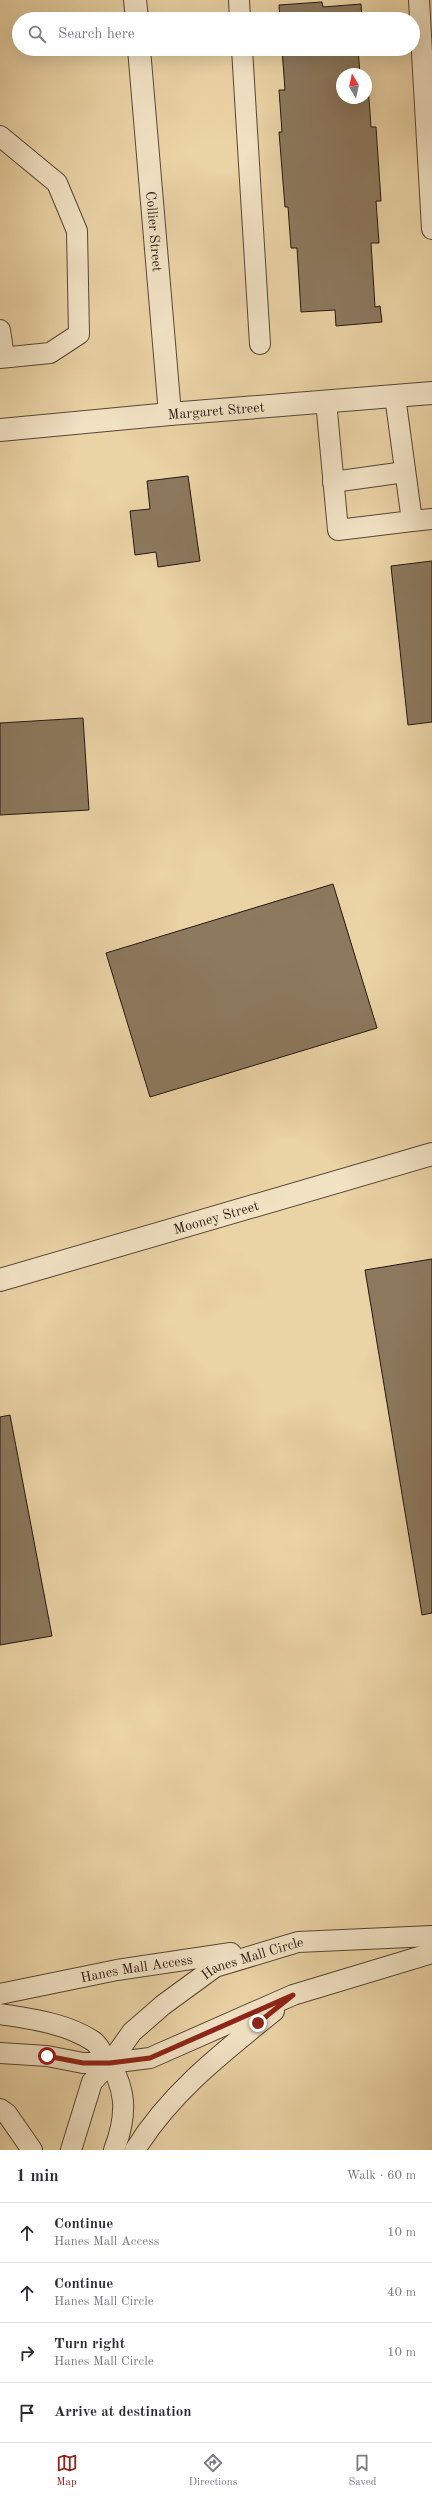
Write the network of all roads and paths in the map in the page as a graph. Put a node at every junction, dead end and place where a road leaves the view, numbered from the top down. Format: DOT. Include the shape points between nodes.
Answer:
graph roads {
  1 [pos="135,0"];
  2 [pos="239,0"];
  3 [pos="419,0"];
  4 [pos="136,12"];
  5 [pos="240,12"];
  6 [pos="420,12"];
  7 [pos="420,18"];
  8 [pos="140,56"];
  9 [pos="242,56"];
  10 [pos="0,136"];
  11 [pos="432,229"];
  12 [pos="0,330"];
  13 [pos="260,344"];
  14 [pos="2,358"];
  15 [pos="432,393"];
  16 [pos="395,396"];
  17 [pos="326,401"];
  18 [pos="170,414"];
  19 [pos="0,430"];
  20 [pos="405,472"];
  21 [pos="333,482"];
  22 [pos="432,519"];
  23 [pos="412,521"];
  24 [pos="432,1154"];
  25 [pos="0,1280"];
  26 [pos="432,1936"];
  27 [pos="298,1942"];
  28 [pos="432,1953"];
  29 [pos="0,1994"];
  30 [pos="293,1995"];
  31 [pos="0,2014"];
  32 [pos="0,2053"];
  33 [pos="110,2063"];
  34 [pos="0,2109"];
  35 [pos="32,2150"];
  36 [pos="71,2150"];
  37 [pos="114,2150"];
  38 [pos="135,2150"];
  1 -- 4 [label="street"];
  2 -- 5 [label="lane"];
  3 -- 6 [label="lane"];
  7 -- 11 [label="lane"];
  8 -- 18 [label="street, Collier Street"];
  9 -- 13 [label="lane"];
  10 -- 14 [label="lane" via="57,183 77,231 79,334 50,352"];
  12 -- 14 [label="lane"];
  15 -- 16 [label="street, Margaret Street"];
  16 -- 17 [label="street, Margaret Street"];
  16 -- 20 [label="lane"];
  17 -- 18 [label="street, Margaret Street"];
  17 -- 21 [label="lane"];
  18 -- 19 [label="street, Margaret Street"];
  20 -- 21 [label="lane"];
  20 -- 23 [label="lane"];
  21 -- 23 [label="lane" via="338,530"];
  22 -- 23 [label="lane"];
  24 -- 25 [label="street, Mooney Street"];
  26 -- 27 [label="lane, Hanes Mall Circle"];
  27 -- 29 [label="lane, Hanes Mall Access" via="117,1970"];
  27 -- 33 [label="lane, Hanes Mall Circle" via="215,1967 163,2005 132,2032"];
  28 -- 30 [label="lane"];
  30 -- 33 [label="lane" via="150,2058"];
  30 -- 38 [label="lane" via="205,2067 178,2093 150,2126"];
  31 -- 33 [label="lane" via="42,2021 68,2029 94,2041"];
  32 -- 33 [label="lane" via="47,2056 83,2063"];
  33 -- 36 [label="lane, Hanes Mall Circle" via="92,2082"];
  33 -- 37 [label="lane" via="122,2086 123,2110"];
  34 -- 35 [label="lane" via="7,2114"];
}
